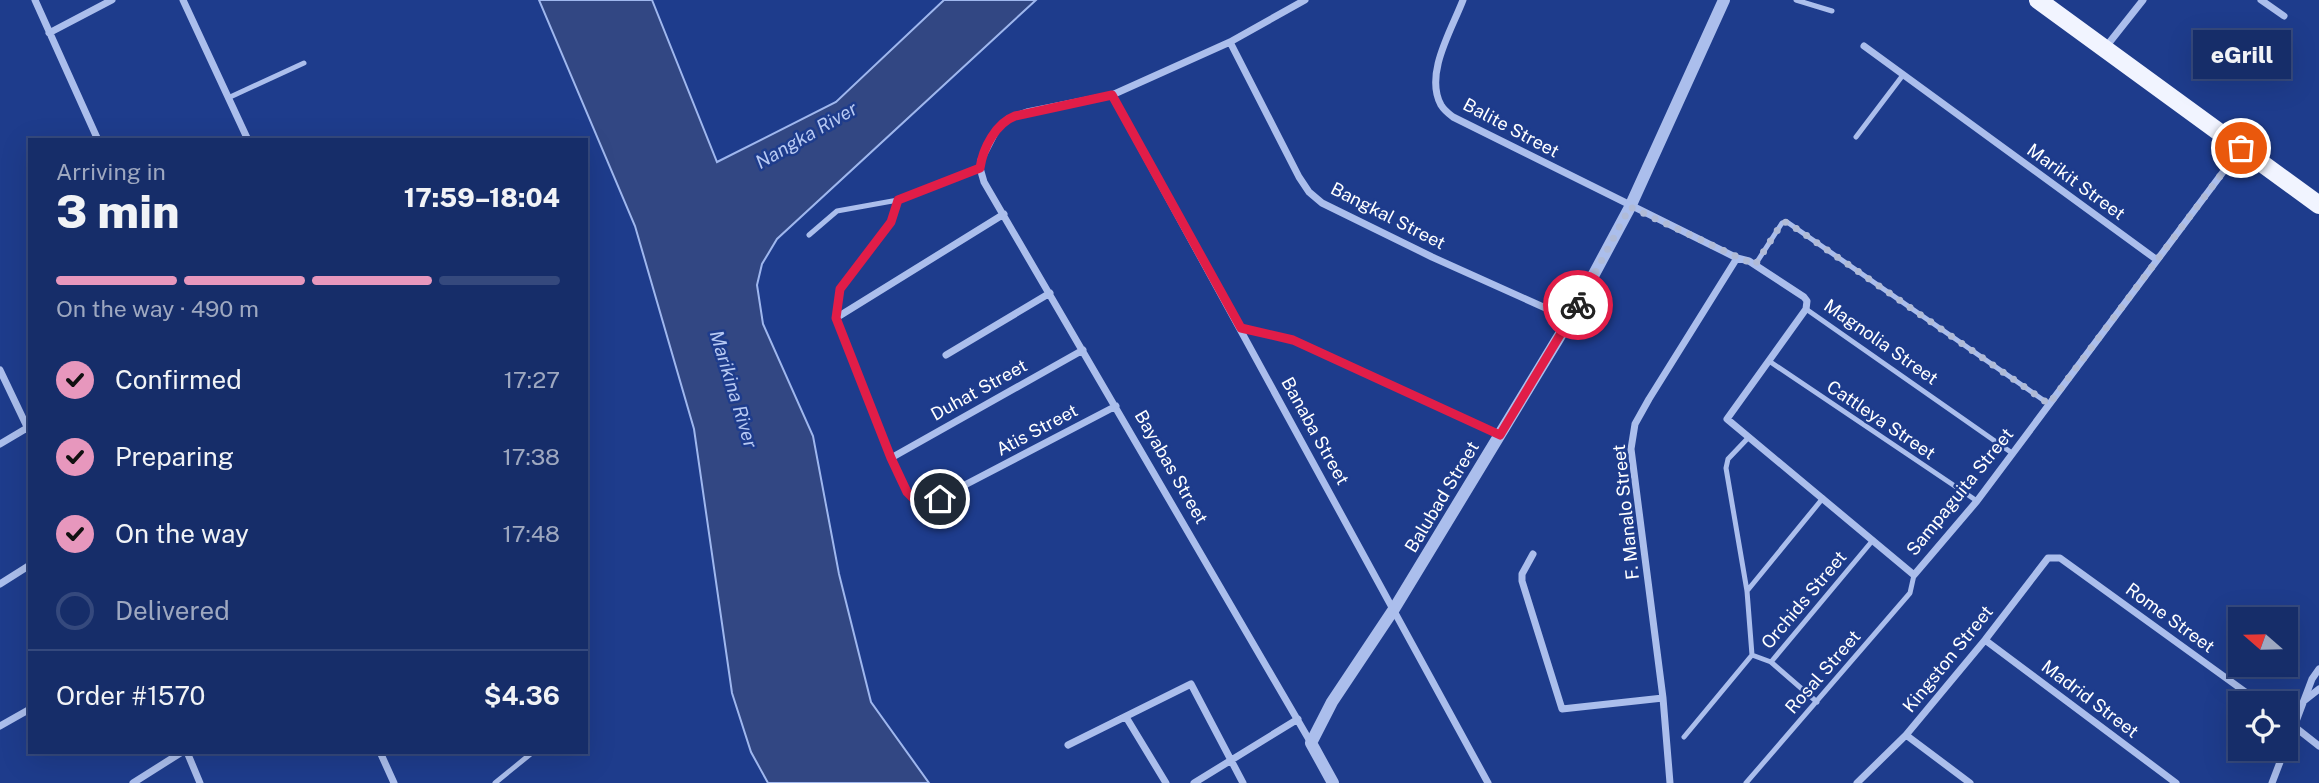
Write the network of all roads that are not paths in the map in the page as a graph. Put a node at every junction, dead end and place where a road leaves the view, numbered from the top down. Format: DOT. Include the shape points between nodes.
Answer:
graph roads {
  1 [pos="35,0"];
  2 [pos="112,0"];
  3 [pos="183,0"];
  4 [pos="1305,0"];
  5 [pos="1463,0"];
  6 [pos="1724,0"];
  7 [pos="1796,0"];
  8 [pos="2038,0"];
  9 [pos="2143,0"];
  10 [pos="2261,0"];
  11 [pos="1832,11"];
  12 [pos="2284,16"];
  13 [pos="49,33"];
  14 [pos="1230,42"];
  15 [pos="1864,46"];
  16 [pos="2105,49"];
  17 [pos="304,63"];
  18 [pos="1903,75"];
  19 [pos="1112,95"];
  20 [pos="228,98"];
  21 [pos="97,138"];
  22 [pos="246,138"];
  23 [pos="1856,138"];
  24 [pos="2241,148"];
  25 [pos="980,168"];
  26 [pos="898,200"];
  27 [pos="2319,205"];
  28 [pos="1630,207"];
  29 [pos="1003,214"];
  30 [pos="808,235"];
  31 [pos="1737,258"];
  32 [pos="2157,260"];
  33 [pos="1755,265"];
  34 [pos="1050,293"];
  35 [pos="1806,309"];
  36 [pos="836,318"];
  37 [pos="1570,319"];
  38 [pos="1241,328"];
  39 [pos="1083,351"];
  40 [pos="946,355"];
  41 [pos="1769,361"];
  42 [pos="0,370"];
  43 [pos="2049,404"];
  44 [pos="1116,406"];
  45 [pos="28,428"];
  46 [pos="28,430"];
  47 [pos="1500,435"];
  48 [pos="1749,437"];
  49 [pos="0,444"];
  50 [pos="2012,453"];
  51 [pos="891,458"];
  52 [pos="1824,498"];
  53 [pos="936,500"];
  54 [pos="1977,501"];
  55 [pos="1873,540"];
  56 [pos="1533,554"];
  57 [pos="2060,558"];
  58 [pos="28,566"];
  59 [pos="1914,575"];
  60 [pos="0,584"];
  61 [pos="1747,591"];
  62 [pos="1394,609"];
  63 [pos="1985,640"];
  64 [pos="1752,655"];
  65 [pos="1771,662"];
  66 [pos="2319,669"];
  67 [pos="2319,689"];
  68 [pos="2244,691"];
  69 [pos="1663,698"];
  70 [pos="2304,700"];
  71 [pos="1817,702"];
  72 [pos="28,710"];
  73 [pos="2298,716"];
  74 [pos="1126,717"];
  75 [pos="1298,719"];
  76 [pos="0,726"];
  77 [pos="2298,729"];
  78 [pos="1906,735"];
  79 [pos="1684,737"];
  80 [pos="1311,743"];
  81 [pos="1069,745"];
  82 [pos="2319,746"];
  83 [pos="181,754"];
  84 [pos="185,754"];
  85 [pos="381,754"];
  86 [pos="531,754"];
  87 [pos="1232,761"];
  88 [pos="2280,761"];
  89 [pos="132,783"];
  90 [pos="200,783"];
  91 [pos="394,783"];
  92 [pos="495,783"];
  93 [pos="1166,783"];
  94 [pos="1194,783"];
  95 [pos="1243,783"];
  96 [pos="1333,783"];
  97 [pos="1488,783"];
  98 [pos="1670,783"];
  99 [pos="1746,783"];
  100 [pos="1857,783"];
  101 [pos="1970,783"];
  102 [pos="2176,783"];
  103 [pos="2272,783"];
  1 -- 13 [label="street"];
  2 -- 13 [label="street"];
  3 -- 20 [label="street"];
  4 -- 14 [label="street"];
  5 -- 28 [label="street, Balite Street" via="1437,70 1442,106 1470,127"];
  6 -- 28 [label="street, Balubad Street"];
  7 -- 11 [label="lane"];
  8 -- 16 [label="main road"];
  9 -- 16 [label="street"];
  10 -- 12 [label="street"];
  13 -- 21 [label="street"];
  14 -- 19 [label="street"];
  14 -- 37 [label="street, Bangkal Street" via="1299,177 1322,203"];
  15 -- 18 [label="street, Marikit Street"];
  16 -- 24 [label="main road"];
  17 -- 20 [label="lane"];
  18 -- 23 [label="lane"];
  18 -- 32 [label="street, Marikit Street"];
  19 -- 25 [label="street" via="1008,118 997,129"];
  19 -- 38 [label="street, Banaba Street"];
  20 -- 22 [label="street"];
  24 -- 27 [label="main road"];
  24 -- 32 [label="street"];
  25 -- 26 [label="lane"];
  25 -- 29 [label="street, Bayabas Street"];
  26 -- 30 [label="lane" via="837,211"];
  26 -- 36 [label="lane" via="891,222 840,289"];
  28 -- 31 [label="street"];
  28 -- 37 [label="street, Balubad Street"];
  29 -- 34 [label="street, Bayabas Street"];
  29 -- 36 [label="street"];
  31 -- 33 [label="street, Magnolia Street"];
  31 -- 69 [label="street, F. Manalo Street" via="1635,424 1631,449"];
  32 -- 43 [label="street, Sampaguita Street"];
  33 -- 35 [label="street, Magnolia Street" via="1801,295 1807,301"];
  33 -- 43 [label="lane" via="1787,222"];
  34 -- 39 [label="street, Bayabas Street"];
  34 -- 40 [label="street"];
  35 -- 41 [label="street, Sampaguita Street"];
  35 -- 50 [label="lane, Magnolia Street"];
  36 -- 51 [label="lane"];
  37 -- 47 [label="street, Balubad Street"];
  38 -- 47 [label="street" via="1293,340"];
  38 -- 62 [label="street, Banaba Street"];
  39 -- 44 [label="street, Bayabas Street"];
  39 -- 51 [label="street, Duhat Street"];
  41 -- 48 [label="street, Sampaguita Street" via="1727,419"];
  41 -- 54 [label="lane, Cattleya Street"];
  42 -- 45 [label="street"];
  43 -- 50 [label="street, Sampaguita Street"];
  44 -- 53 [label="street, Atis Street"];
  44 -- 75 [label="street, Bayabas Street"];
  46 -- 49 [label="street"];
  47 -- 62 [label="street, Balubad Street"];
  48 -- 52 [label="street, Sampaguita Street"];
  48 -- 61 [label="lane" via="1728,459 1726,468"];
  50 -- 54 [label="street, Sampaguita Street"];
  51 -- 53 [label="lane" via="907,492 918,503"];
  52 -- 55 [label="street, Sampaguita Street"];
  52 -- 61 [label="lane"];
  54 -- 59 [label="street, Sampaguita Street"];
  55 -- 59 [label="street, Sampaguita Street"];
  55 -- 65 [label="lane, Orchids Street"];
  56 -- 69 [label="street" via="1522,581 1562,709"];
  57 -- 63 [label="street, Kingston Street" via="2048,558"];
  57 -- 68 [label="street, Rome Street"];
  58 -- 60 [label="street"];
  59 -- 71 [label="lane, Rosal Street" via="1910,593"];
  61 -- 64 [label="lane"];
  62 -- 80 [label="street, Balubad Street" via="1332,702"];
  62 -- 97 [label="street, Banaba Street"];
  63 -- 78 [label="street, Kingston Street"];
  63 -- 102 [label="street, Madrid Street"];
  64 -- 65 [label="lane, Orchids Street"];
  64 -- 79 [label="lane"];
  65 -- 71 [label="lane"];
  66 -- 70 [label="street"];
  67 -- 70 [label="street"];
  69 -- 98 [label="street, F. Manalo Street"];
  70 -- 73 [label="street"];
  71 -- 99 [label="lane, Rosal Street"];
  72 -- 76 [label="street"];
  74 -- 81 [label="street"];
  74 -- 87 [label="street" via="1193,685"];
  74 -- 93 [label="street"];
  75 -- 80 [label="street, Bayabas Street"];
  75 -- 87 [label="street"];
  77 -- 82 [label="street"];
  78 -- 100 [label="street, Kingston Street"];
  78 -- 101 [label="street"];
  80 -- 96 [label="street, Bayabas Street"];
  83 -- 89 [label="street"];
  84 -- 90 [label="street"];
  85 -- 91 [label="street"];
  86 -- 92 [label="lane"];
  87 -- 94 [label="street"];
  87 -- 95 [label="street"];
  88 -- 103 [label="street"];
}
